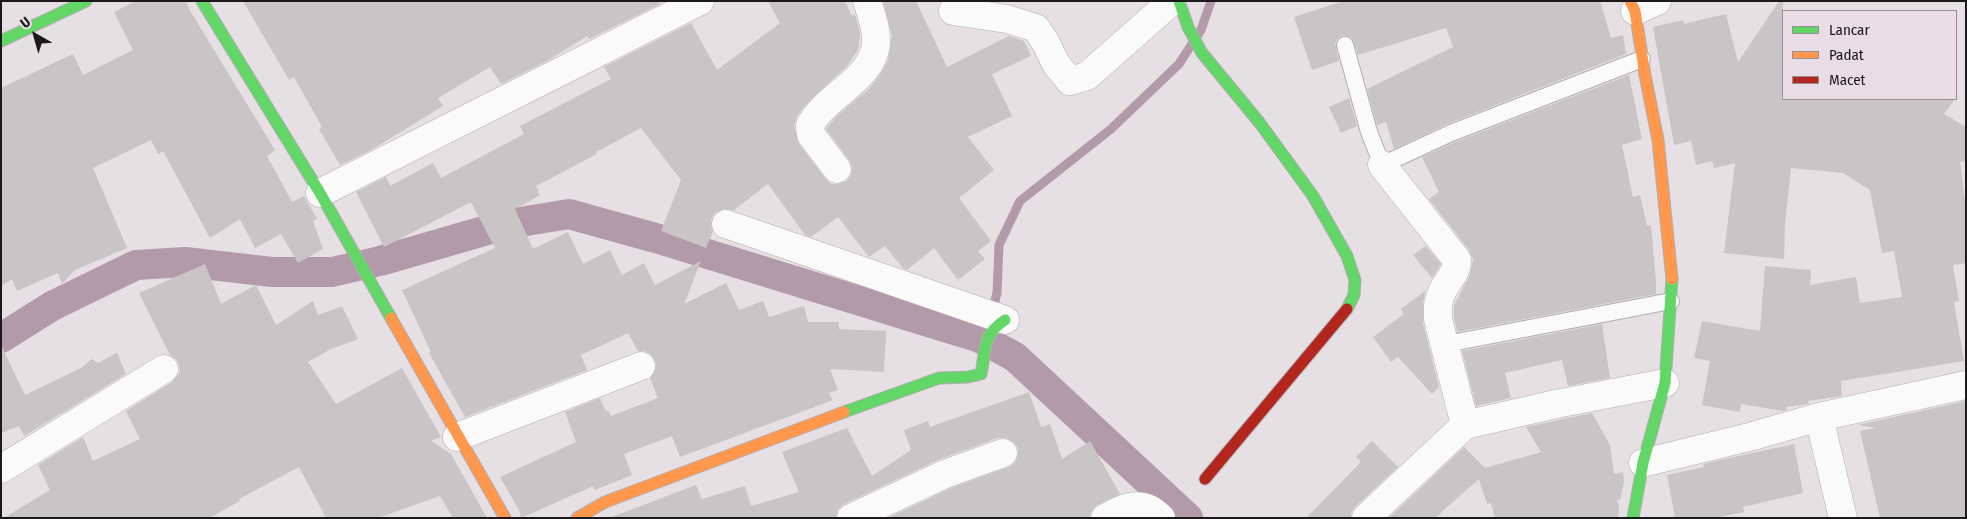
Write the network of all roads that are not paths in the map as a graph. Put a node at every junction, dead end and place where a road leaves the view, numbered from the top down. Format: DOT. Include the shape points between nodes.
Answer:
graph roads {
  1 [pos="86,1"];
  2 [pos="202,1"];
  3 [pos="700,1"];
  4 [pos="867,1"];
  5 [pos="1172,1"];
  6 [pos="1179,1"];
  7 [pos="1641,5"];
  8 [pos="953,11"];
  9 [pos="1,41"];
  10 [pos="1345,46"];
  11 [pos="1642,59"];
  12 [pos="1382,165"];
  13 [pos="837,169"];
  14 [pos="320,193"];
  15 [pos="726,224"];
  16 [pos="1671,301"];
  17 [pos="999,324"];
  18 [pos="1446,344"];
  19 [pos="641,366"];
  20 [pos="164,369"];
  21 [pos="1665,383"];
  22 [pos="1966,385"];
  23 [pos="1819,417"];
  24 [pos="1465,425"];
  25 [pos="457,437"];
  26 [pos="1003,453"];
  27 [pos="1643,463"];
  28 [pos="1,469"];
  29 [pos="1205,478"];
  30 [pos="505,518"];
  31 [pos="577,518"];
  32 [pos="851,518"];
  33 [pos="1105,518"];
  34 [pos="1161,518"];
  35 [pos="1366,518"];
  36 [pos="1633,518"];
  37 [pos="1843,518"];
  1 -- 9 [label="street"];
  2 -- 14 [label="street"];
  3 -- 14 [label="street"];
  4 -- 13 [label="street" via="876,41 871,59 856,78 822,108 810,125 811,135"];
  5 -- 8 [label="street" via="1087,76 1070,81 1056,64 1036,28 1007,19"];
  6 -- 29 [label="street" via="1202,53 1259,122 1313,196 1347,256 1355,280 1354,295 1345,312"];
  7 -- 11 [label="street"];
  10 -- 12 [label="lane" via="1369,132"];
  11 -- 12 [label="lane" via="1451,133"];
  11 -- 16 [label="street" via="1658,140"];
  12 -- 18 [label="street" via="1457,260 1458,267 1442,291 1438,304 1438,319"];
  14 -- 25 [label="street"];
  15 -- 17 [label="street"];
  16 -- 18 [label="lane"];
  16 -- 21 [label="street"];
  17 -- 31 [label="street" via="986,339 981,374 939,378 898,392 605,502"];
  18 -- 24 [label="street"];
  19 -- 25 [label="street"];
  20 -- 28 [label="street"];
  21 -- 24 [label="street"];
  21 -- 27 [label="street"];
  22 -- 23 [label="street"];
  23 -- 27 [label="street"];
  23 -- 37 [label="street"];
  24 -- 35 [label="street"];
  25 -- 30 [label="street"];
  26 -- 32 [label="street" via="945,474"];
  27 -- 36 [label="street"];
  33 -- 34 [label="street" via="1136,506 1147,508"];
}
